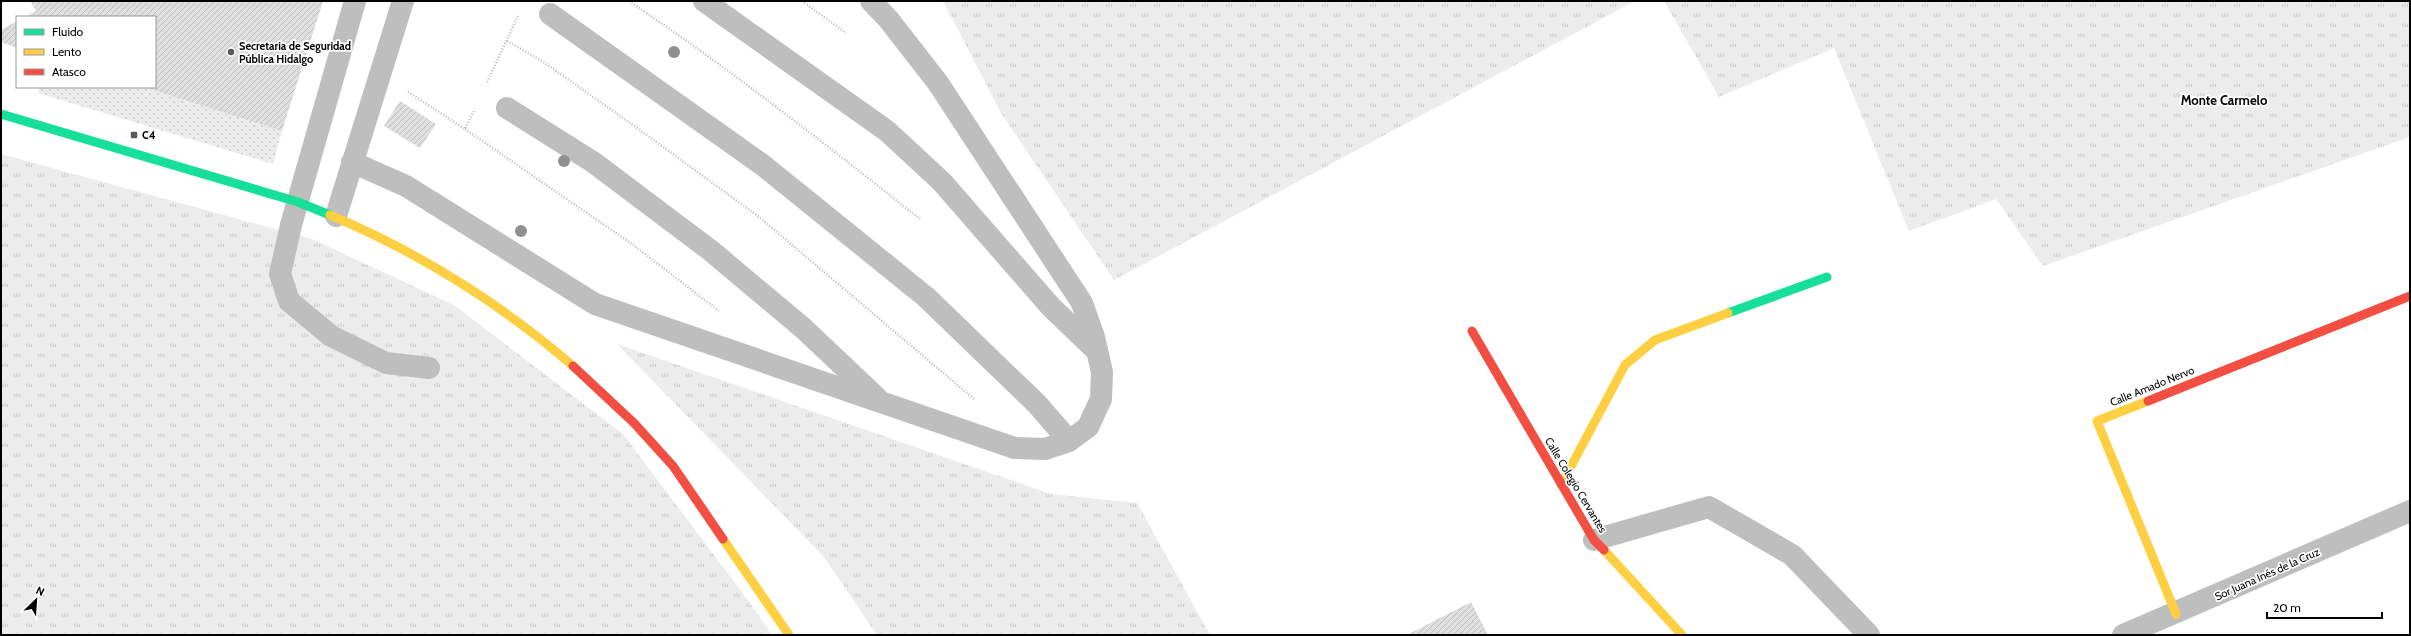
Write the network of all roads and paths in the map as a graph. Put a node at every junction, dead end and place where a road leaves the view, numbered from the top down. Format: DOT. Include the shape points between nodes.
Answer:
graph roads {
  1 [pos="355,1"];
  2 [pos="403,1"];
  3 [pos="628,1"];
  4 [pos="704,1"];
  5 [pos="802,1"];
  6 [pos="871,1"];
  7 [pos="519,14"];
  8 [pos="550,14"];
  9 [pos="846,32"];
  10 [pos="507,41"];
  11 [pos="484,88"];
  12 [pos="402,89"];
  13 [pos="478,102"];
  14 [pos="507,108"];
  15 [pos="1,114"];
  16 [pos="466,129"];
  17 [pos="352,162"];
  18 [pos="298,202"];
  19 [pos="336,216"];
  20 [pos="920,219"];
  21 [pos="1826,277"];
  22 [pos="2410,296"];
  23 [pos="723,314"];
  24 [pos="1472,332"];
  25 [pos="1097,350"];
  26 [pos="429,368"];
  27 [pos="976,401"];
  28 [pos="881,402"];
  29 [pos="1069,441"];
  30 [pos="1561,485"];
  31 [pos="2410,511"];
  32 [pos="1594,540"];
  33 [pos="2176,614"];
  34 [pos="789,635"];
  35 [pos="1682,635"];
  36 [pos="1869,635"];
  37 [pos="2123,635"];
  1 -- 18 [label="street"];
  2 -- 17 [label="street"];
  3 -- 20 [label="path" via="686,40 794,120"];
  4 -- 25 [label="street" via="887,131 942,182 1051,307"];
  5 -- 9 [label="path"];
  6 -- 25 [label="street" via="938,83 1082,303"];
  7 -- 10 [label="path"];
  8 -- 29 [label="street" via="764,166 926,297 1037,404"];
  10 -- 11 [label="path"];
  10 -- 27 [label="path" via="542,61 759,217"];
  12 -- 16 [label="path"];
  13 -- 16 [label="path"];
  14 -- 28 [label="street" via="593,162 710,250 804,328"];
  15 -- 18 [label="street"];
  16 -- 23 [label="path" via="632,244"];
  17 -- 19 [label="street"];
  17 -- 28 [label="street" via="406,186 595,304"];
  18 -- 19 [label="street"];
  18 -- 26 [label="street" via="280,274 289,301 331,336 386,363"];
  19 -- 34 [label="street" via="442,271 514,319 597,385 673,467"];
  21 -- 30 [label="street" via="1655,340 1625,365"];
  22 -- 33 [label="street, Calle Amado Nervo" via="2097,422"];
  24 -- 30 [label="street, Calle Colegio Cervantes"];
  25 -- 29 [label="street" via="1102,372 1101,399 1088,427"];
  28 -- 29 [label="street" via="1015,448 1045,449"];
  30 -- 32 [label="street, Calle Colegio Cervantes"];
  31 -- 33 [label="street, Sor Juana Inés de la Cruz"];
  32 -- 35 [label="street, Calle Colegio Cervantes"];
  32 -- 36 [label="street" via="1709,507 1792,556"];
  33 -- 37 [label="street, Sor Juana Inés de la Cruz"];
}
